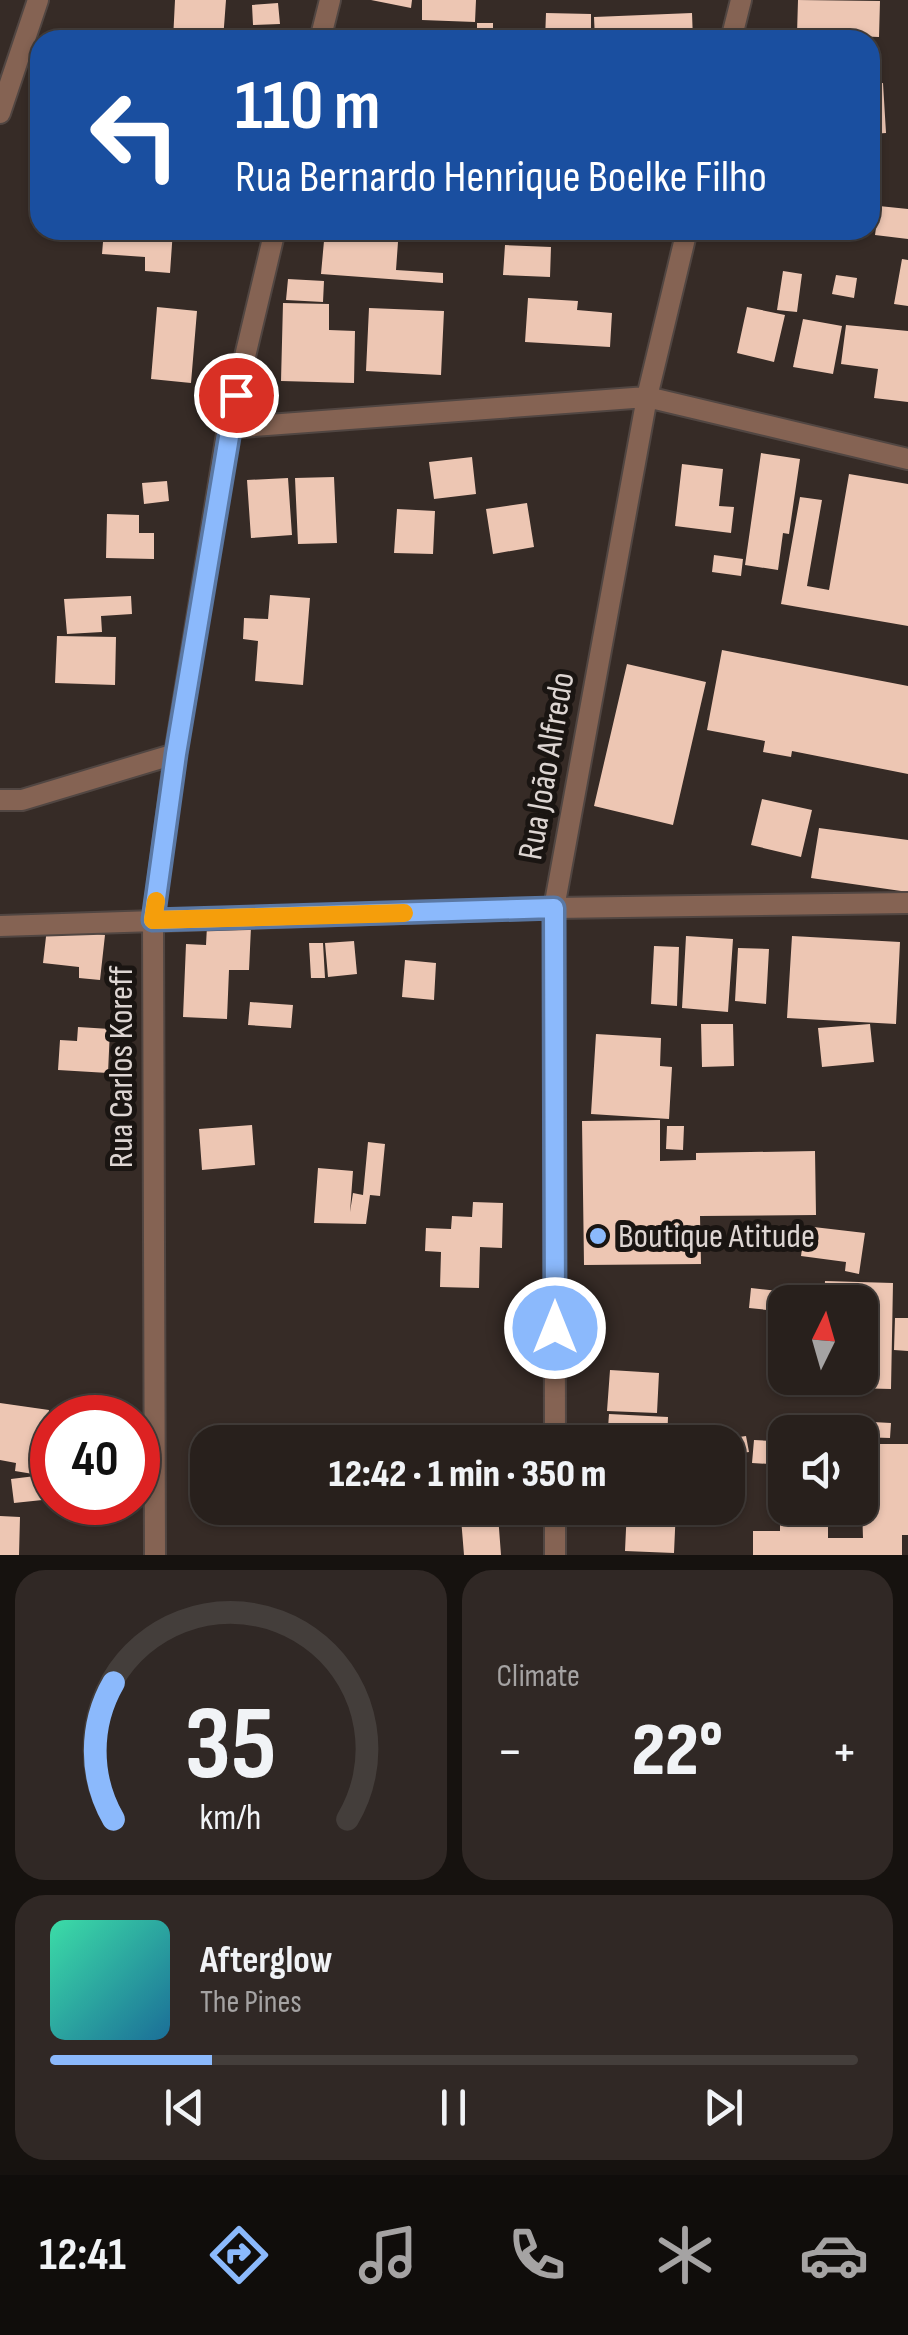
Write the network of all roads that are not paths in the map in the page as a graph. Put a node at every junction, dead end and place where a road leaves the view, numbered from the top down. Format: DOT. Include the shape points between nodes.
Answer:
graph roads {
  1 [pos="38,0"];
  2 [pos="330,0"];
  3 [pos="741,0"];
  4 [pos="322,30"];
  5 [pos="734,30"];
  6 [pos="0,113"];
  7 [pos="273,240"];
  8 [pos="684,240"];
  9 [pos="647,396"];
  10 [pos="228,428"];
  11 [pos="908,459"];
  12 [pos="176,754"];
  13 [pos="0,800"];
  14 [pos="908,903"];
  15 [pos="554,908"];
  16 [pos="153,920"];
  17 [pos="0,926"];
  18 [pos="555,1425"];
  19 [pos="555,1525"];
  20 [pos="156,1555"];
  21 [pos="555,1555"];
  1 -- 6 [label="street"];
  2 -- 4 [label="street"];
  3 -- 5 [label="street"];
  7 -- 10 [label="street, Rua Carlos Koreff"];
  8 -- 9 [label="street, Rua João Alfredo"];
  9 -- 10 [label="street"];
  9 -- 11 [label="street"];
  9 -- 15 [label="street, Rua João Alfredo"];
  10 -- 12 [label="street, Rua Carlos Koreff"];
  12 -- 13 [label="street" via="22,800"];
  12 -- 16 [label="street, Rua Carlos Koreff"];
  14 -- 15 [label="street"];
  15 -- 16 [label="street"];
  15 -- 18 [label="street, Rua João Alfredo"];
  16 -- 17 [label="street"];
  16 -- 20 [label="street, Rua Carlos Koreff"];
  19 -- 21 [label="street"];
}
